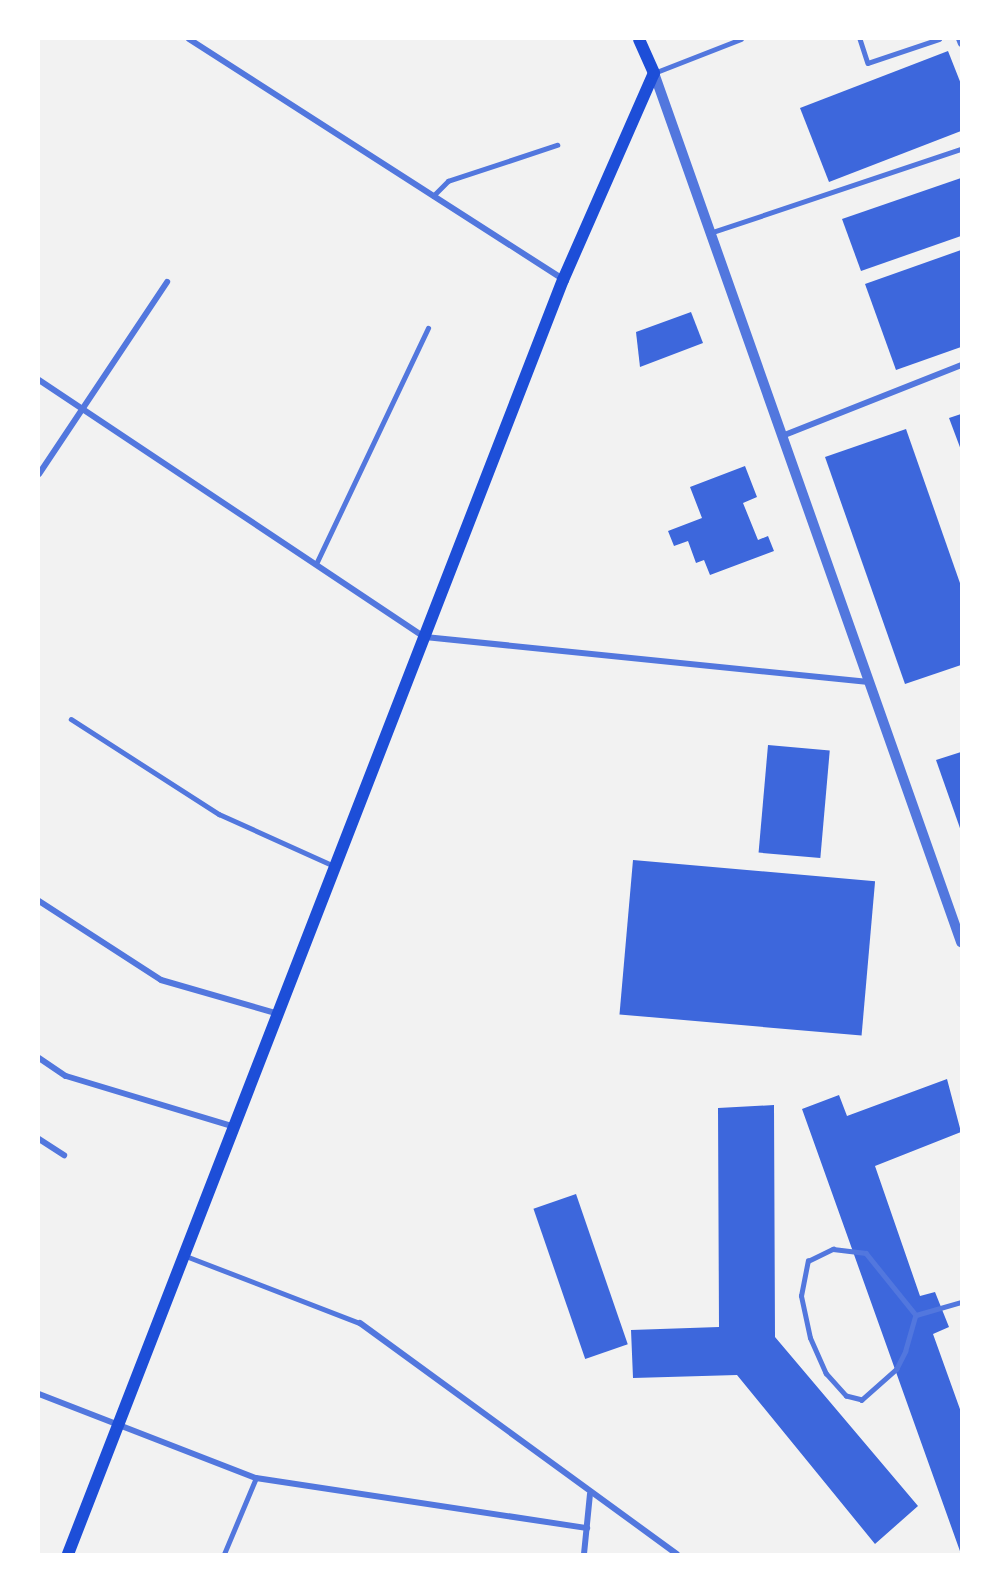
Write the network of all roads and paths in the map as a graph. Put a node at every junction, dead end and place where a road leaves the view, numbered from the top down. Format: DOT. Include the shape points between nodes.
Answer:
graph roads {
  1 [pos="189,39"];
  2 [pos="639,39"];
  3 [pos="741,39"];
  4 [pos="860,39"];
  5 [pos="939,39"];
  6 [pos="959,39"];
  7 [pos="961,44"];
  8 [pos="654,73"];
  9 [pos="558,145"];
  10 [pos="961,149"];
  11 [pos="433,196"];
  12 [pos="711,233"];
  13 [pos="563,280"];
  14 [pos="167,282"];
  15 [pos="428,328"];
  16 [pos="961,365"];
  17 [pos="39,380"];
  18 [pos="81,407"];
  19 [pos="782,436"];
  20 [pos="39,474"];
  21 [pos="316,564"];
  22 [pos="425,637"];
  23 [pos="869,682"];
  24 [pos="71,719"];
  25 [pos="336,867"];
  26 [pos="39,901"];
  27 [pos="961,942"];
  28 [pos="279,1014"];
  29 [pos="39,1058"];
  30 [pos="235,1127"];
  31 [pos="39,1139"];
  32 [pos="64,1155"];
  33 [pos="185,1255"];
  34 [pos="961,1302"];
  35 [pos="916,1315"];
  36 [pos="360,1323"];
  37 [pos="39,1394"];
  38 [pos="118,1425"];
  39 [pos="256,1478"];
  40 [pos="590,1494"];
  41 [pos="587,1528"];
  42 [pos="68,1554"];
  43 [pos="224,1554"];
  44 [pos="584,1554"];
  45 [pos="677,1554"];
  1 -- 11 [label="street"];
  2 -- 8 [label="main road"];
  3 -- 8 [label="lane"];
  4 -- 5 [label="lane" via="868,63"];
  6 -- 7 [label="street"];
  8 -- 12 [label="street"];
  8 -- 13 [label="main road"];
  9 -- 11 [label="lane" via="448,181"];
  10 -- 12 [label="lane"];
  11 -- 13 [label="street"];
  12 -- 19 [label="street"];
  13 -- 22 [label="main road"];
  14 -- 18 [label="street"];
  15 -- 21 [label="lane"];
  16 -- 19 [label="street"];
  17 -- 18 [label="street"];
  18 -- 20 [label="street"];
  18 -- 21 [label="street"];
  19 -- 23 [label="street"];
  21 -- 22 [label="street"];
  22 -- 23 [label="street"];
  22 -- 25 [label="main road"];
  23 -- 27 [label="street"];
  24 -- 25 [label="lane" via="219,814"];
  25 -- 28 [label="main road"];
  26 -- 28 [label="street" via="161,980"];
  28 -- 30 [label="main road"];
  29 -- 30 [label="street" via="66,1076"];
  30 -- 33 [label="main road"];
  31 -- 32 [label="street"];
  33 -- 36 [label="lane"];
  33 -- 38 [label="main road"];
  34 -- 35 [label="lane"];
  35 -- 35 [label="lane" via="866,1253 833,1249 808,1261 801,1296 810,1338 826,1374 846,1396 862,1400 897,1370"];
  36 -- 40 [label="street"];
  37 -- 38 [label="street"];
  38 -- 39 [label="street"];
  38 -- 42 [label="main road"];
  39 -- 41 [label="street"];
  39 -- 43 [label="lane"];
  40 -- 41 [label="street"];
  40 -- 45 [label="street"];
  41 -- 44 [label="street"];
}
